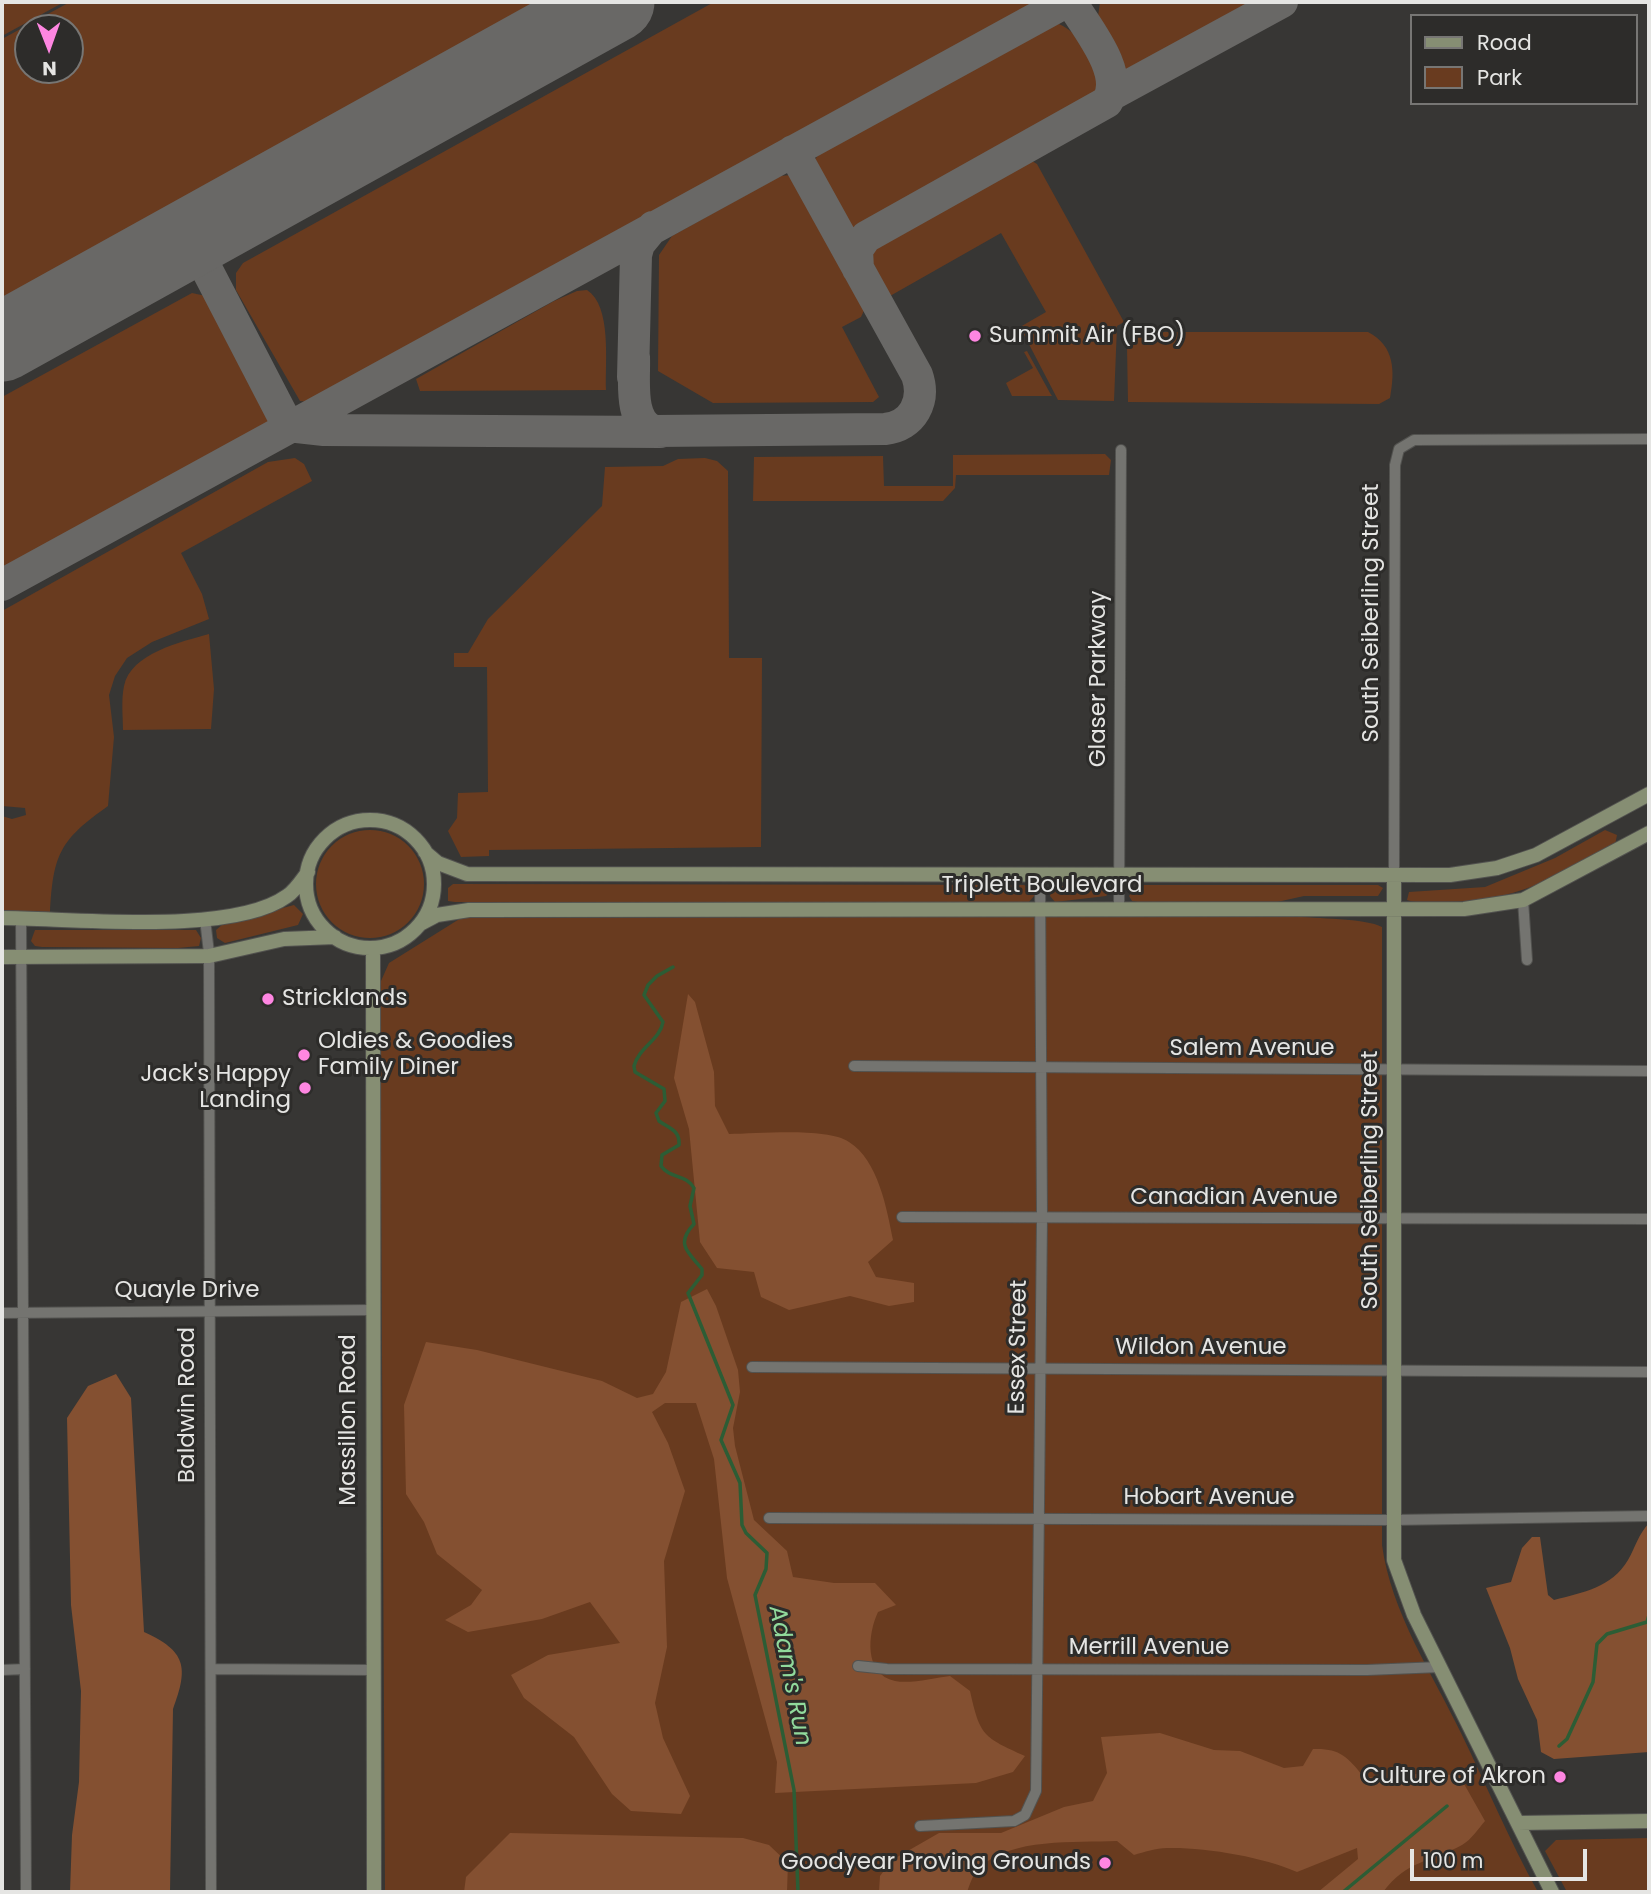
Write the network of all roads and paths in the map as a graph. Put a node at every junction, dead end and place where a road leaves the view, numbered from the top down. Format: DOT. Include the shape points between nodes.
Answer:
graph roads {
  1 [pos="1649,439"];
  2 [pos="1121,450"];
  3 [pos="1649,794"];
  4 [pos="1649,833"];
  5 [pos="425,852"];
  6 [pos="308,872"];
  7 [pos="1394,875"];
  8 [pos="1040,876"];
  9 [pos="1119,876"];
  10 [pos="1523,900"];
  11 [pos="1041,909"];
  12 [pos="1119,909"];
  13 [pos="1394,909"];
  14 [pos="2,918"];
  15 [pos="21,918"];
  16 [pos="205,919"];
  17 [pos="420,924"];
  18 [pos="335,937"];
  19 [pos="373,948"];
  20 [pos="209,956"];
  21 [pos="2,957"];
  22 [pos="22,957"];
  23 [pos="1527,960"];
  24 [pos="854,1066"];
  25 [pos="1042,1067"];
  26 [pos="1394,1068"];
  27 [pos="1649,1071"];
  28 [pos="902,1217"];
  29 [pos="1042,1219"];
  30 [pos="1393,1219"];
  31 [pos="1649,1219"];
  32 [pos="372,1310"];
  33 [pos="209,1311"];
  34 [pos="2,1313"];
  35 [pos="25,1313"];
  36 [pos="752,1367"];
  37 [pos="1041,1369"];
  38 [pos="1394,1369"];
  39 [pos="1649,1372"];
  40 [pos="1649,1516"];
  41 [pos="769,1518"];
  42 [pos="1040,1518"];
  43 [pos="1392,1520"];
  44 [pos="858,1667"];
  45 [pos="1440,1667"];
  46 [pos="211,1669"];
  47 [pos="2,1670"];
  48 [pos="25,1670"];
  49 [pos="373,1670"];
  50 [pos="1037,1670"];
  51 [pos="1649,1821"];
  52 [pos="1518,1823"];
  53 [pos="920,1826"];
  54 [pos="26,1892"];
  55 [pos="211,1892"];
  56 [pos="374,1892"];
  57 [pos="1552,1892"];
  1 -- 7 [label="street, South Seiberling Street" via="1413,440 1399,449 1395,465"];
  2 -- 9 [label="street, Glaser Parkway"];
  3 -- 7 [label="main road, Triplett Boulevard" via="1517,863 1450,875"];
  4 -- 10 [label="main road, Triplett Boulevard"];
  5 -- 6 [label="main road" via="414,837 398,827 361,821 328,837"];
  5 -- 8 [label="main road, Triplett Boulevard" via="438,863 467,874"];
  5 -- 17 [label="main road" via="434,889"];
  6 -- 16 [label="main road" via="288,896 262,908"];
  6 -- 18 [label="main road" via="310,904 320,923"];
  7 -- 9 [label="main road, Triplett Boulevard"];
  7 -- 13 [label="main road, South Seiberling Street"];
  8 -- 9 [label="main road, Triplett Boulevard"];
  8 -- 11 [label="street, Essex Street"];
  9 -- 12 [label="street, Glaser Parkway"];
  10 -- 13 [label="main road, Triplett Boulevard" via="1464,909"];
  10 -- 23 [label="street"];
  11 -- 12 [label="main road, Triplett Boulevard"];
  11 -- 17 [label="main road, Triplett Boulevard" via="469,910 437,915"];
  11 -- 25 [label="street, Essex Street"];
  12 -- 13 [label="main road, Triplett Boulevard"];
  13 -- 26 [label="main road, South Seiberling Street"];
  14 -- 15 [label="main road"];
  15 -- 16 [label="main road"];
  15 -- 22 [label="street"];
  16 -- 20 [label="street, Baldwin Road"];
  17 -- 19 [label="main road" via="399,941"];
  18 -- 19 [label="main road"];
  18 -- 20 [label="main road" via="285,939"];
  19 -- 32 [label="main road, Massillon Road"];
  20 -- 22 [label="main road"];
  20 -- 33 [label="street, Baldwin Road"];
  21 -- 22 [label="main road"];
  22 -- 35 [label="street"];
  24 -- 25 [label="street, Salem Avenue"];
  25 -- 26 [label="street, Salem Avenue"];
  25 -- 29 [label="street, Essex Street"];
  26 -- 27 [label="street, Salem Avenue"];
  26 -- 30 [label="main road, South Seiberling Street"];
  28 -- 29 [label="street, Canadian Avenue"];
  29 -- 30 [label="street, Canadian Avenue"];
  29 -- 37 [label="street, Essex Street"];
  30 -- 31 [label="street, Canadian Avenue"];
  30 -- 38 [label="main road, South Seiberling Street"];
  32 -- 33 [label="street, Quayle Drive"];
  32 -- 49 [label="main road, Massillon Road"];
  33 -- 35 [label="street, Quayle Drive"];
  33 -- 46 [label="street, Baldwin Road"];
  34 -- 35 [label="street, Quayle Drive"];
  35 -- 48 [label="street"];
  36 -- 37 [label="street, Wildon Avenue"];
  37 -- 38 [label="street, Wildon Avenue"];
  37 -- 42 [label="street, Essex Street"];
  38 -- 39 [label="street, Wildon Avenue"];
  38 -- 43 [label="main road, South Seiberling Street"];
  40 -- 43 [label="street, Hobart Avenue"];
  41 -- 42 [label="street, Hobart Avenue"];
  42 -- 43 [label="street, Hobart Avenue"];
  42 -- 50 [label="street, Essex Street"];
  43 -- 45 [label="main road, South Seiberling Street" via="1399,1578"];
  44 -- 50 [label="street, Merrill Avenue"];
  45 -- 50 [label="street, Merrill Avenue"];
  45 -- 52 [label="main road, South Seiberling Street"];
  46 -- 49 [label="street"];
  46 -- 55 [label="street, Baldwin Road"];
  47 -- 48 [label="street"];
  48 -- 54 [label="street"];
  49 -- 56 [label="main road, Massillon Road"];
  50 -- 53 [label="street, Essex Street" via="1038,1772 1034,1800 1025,1815 1006,1822"];
  51 -- 52 [label="main road"];
  52 -- 57 [label="main road, South Seiberling Street"];
}
